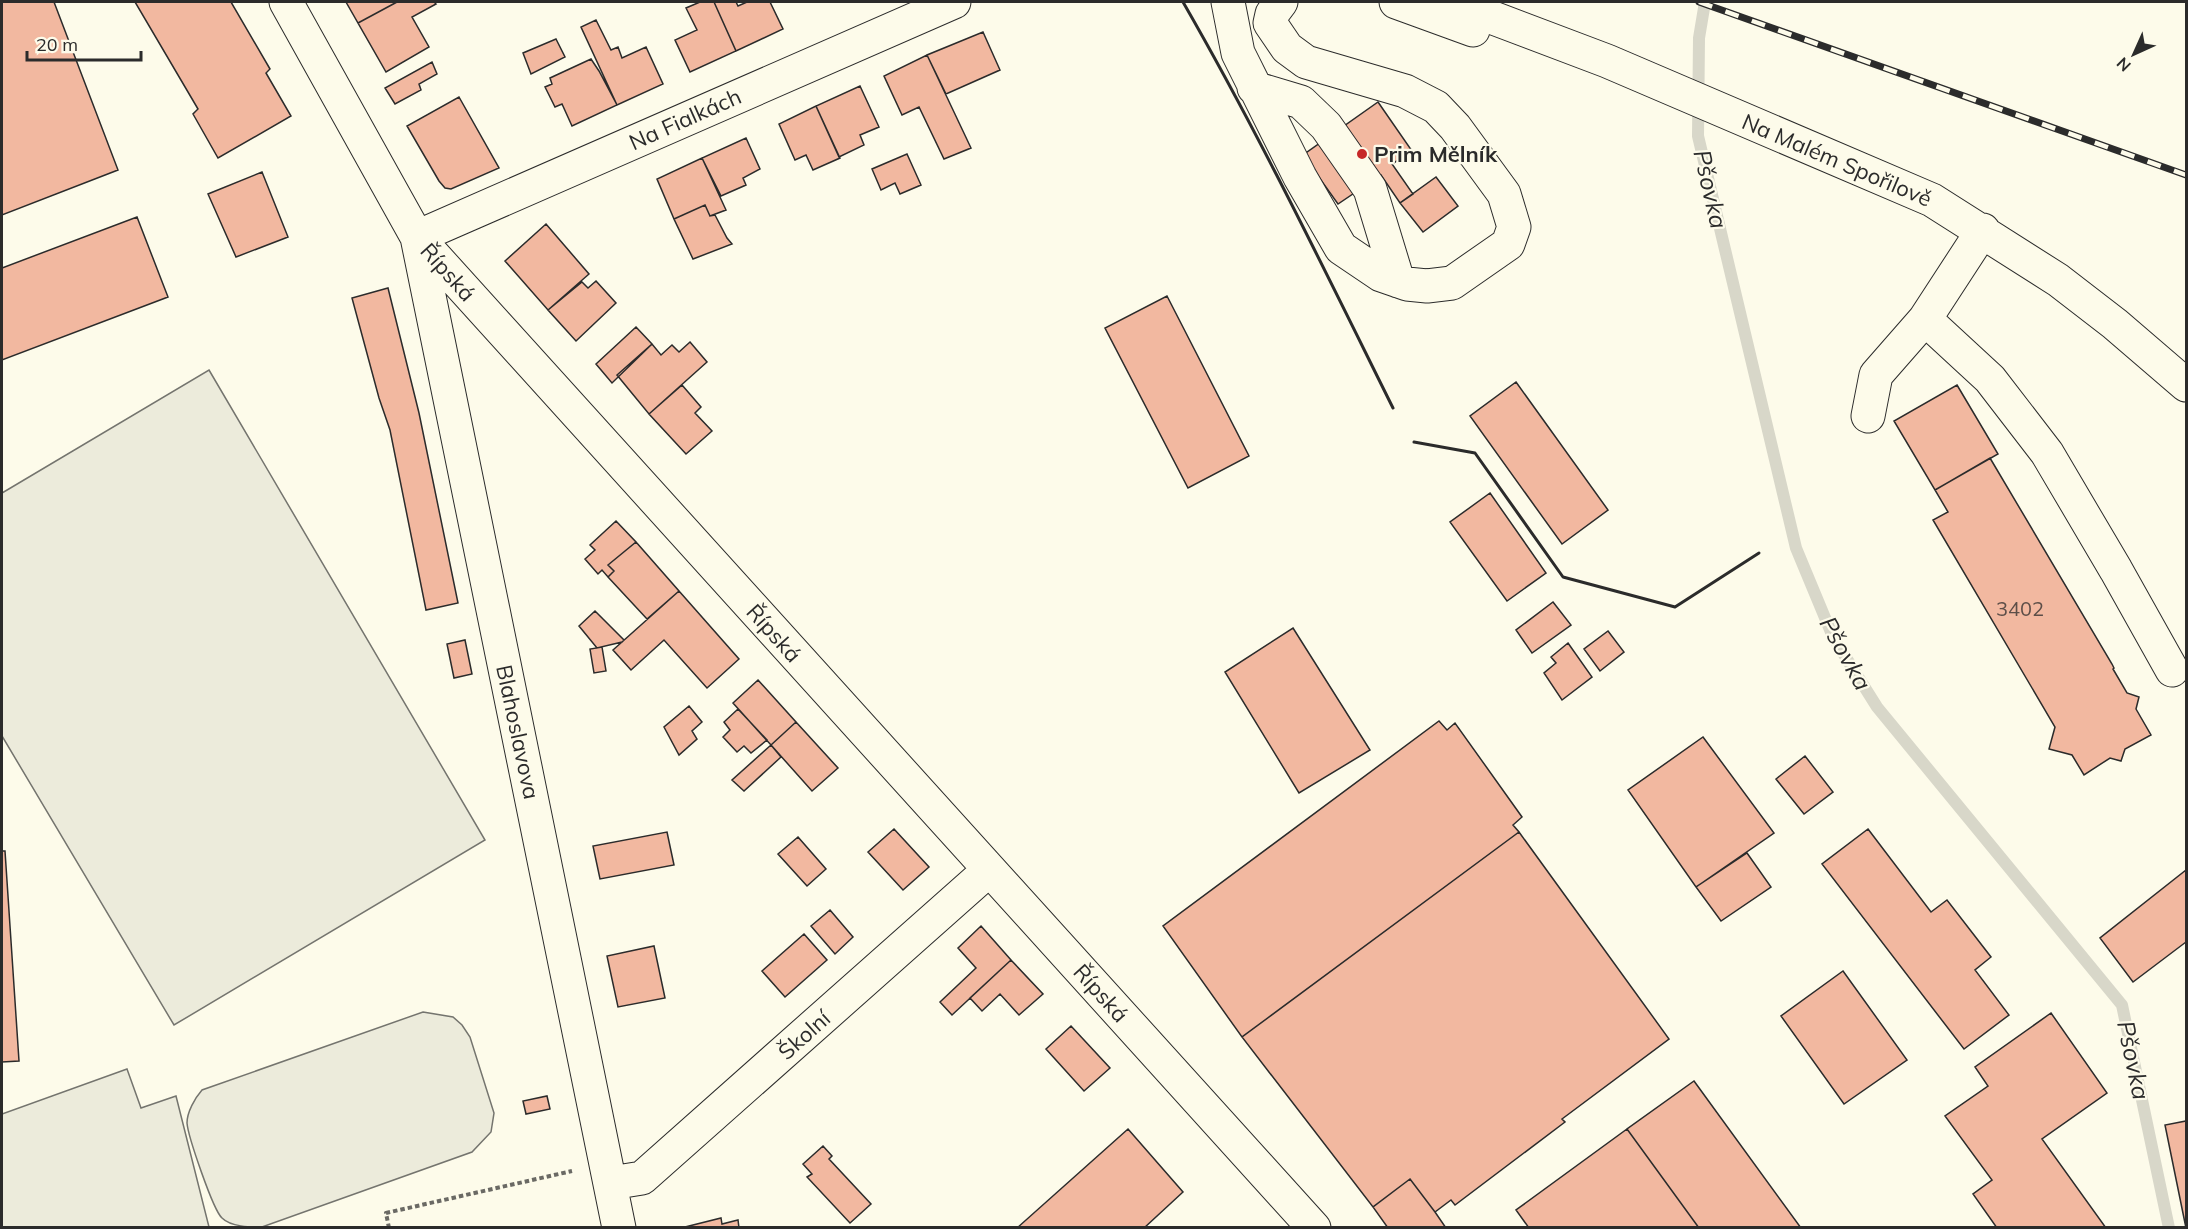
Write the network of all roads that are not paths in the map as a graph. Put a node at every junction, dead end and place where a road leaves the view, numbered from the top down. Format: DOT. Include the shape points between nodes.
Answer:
graph roads {
  1 [pos="286,2"];
  2 [pos="954,2"];
  3 [pos="1228,2"];
  4 [pos="1281,2"];
  5 [pos="1396,2"];
  6 [pos="1451,2"];
  7 [pos="1574,49"];
  8 [pos="1254,88"];
  9 [pos="1983,231"];
  10 [pos="417,237"];
  11 [pos="1398,281"];
  12 [pos="1925,319"];
  13 [pos="2187,385"];
  14 [pos="1868,416"];
  15 [pos="2172,670"];
  16 [pos="989,870"];
  17 [pos="597,1176"];
  18 [pos="619,1227"];
  19 [pos="1314,1227"];
  1 -- 10 [label="street, Řípská"];
  2 -- 10 [label="street, Na Fialkách"];
  3 -- 8 [label="street" via="1238,52"];
  4 -- 11 [label="street" via="1270,23 1287,48 1306,62 1405,91 1436,107 1504,194 1514,227 1508,244 1452,283 1427,286"];
  5 -- 7 [label="street" via="1521,46"];
  6 -- 7 [label="street, Na Malém Spořilově"];
  7 -- 9 [label="street, Na Malém Spořilově" via="1932,200"];
  8 -- 11 [label="street" via="1341,248 1381,275"];
  8 -- 11 [label="street" via="1300,102 1326,126 1370,189"];
  9 -- 12 [label="street"];
  9 -- 13 [label="street, Na Malém Spořilově" via="2058,280"];
  10 -- 16 [label="street, Řípská"];
  10 -- 17 [label="street, Blahoslavova"];
  12 -- 14 [label="street" via="1876,375"];
  12 -- 15 [label="street" via="1990,379 2047,453"];
  16 -- 17 [label="street, Školní" via="642,1178"];
  16 -- 19 [label="street, Řípská"];
  17 -- 18 [label="street, Blahoslavova"];
}
